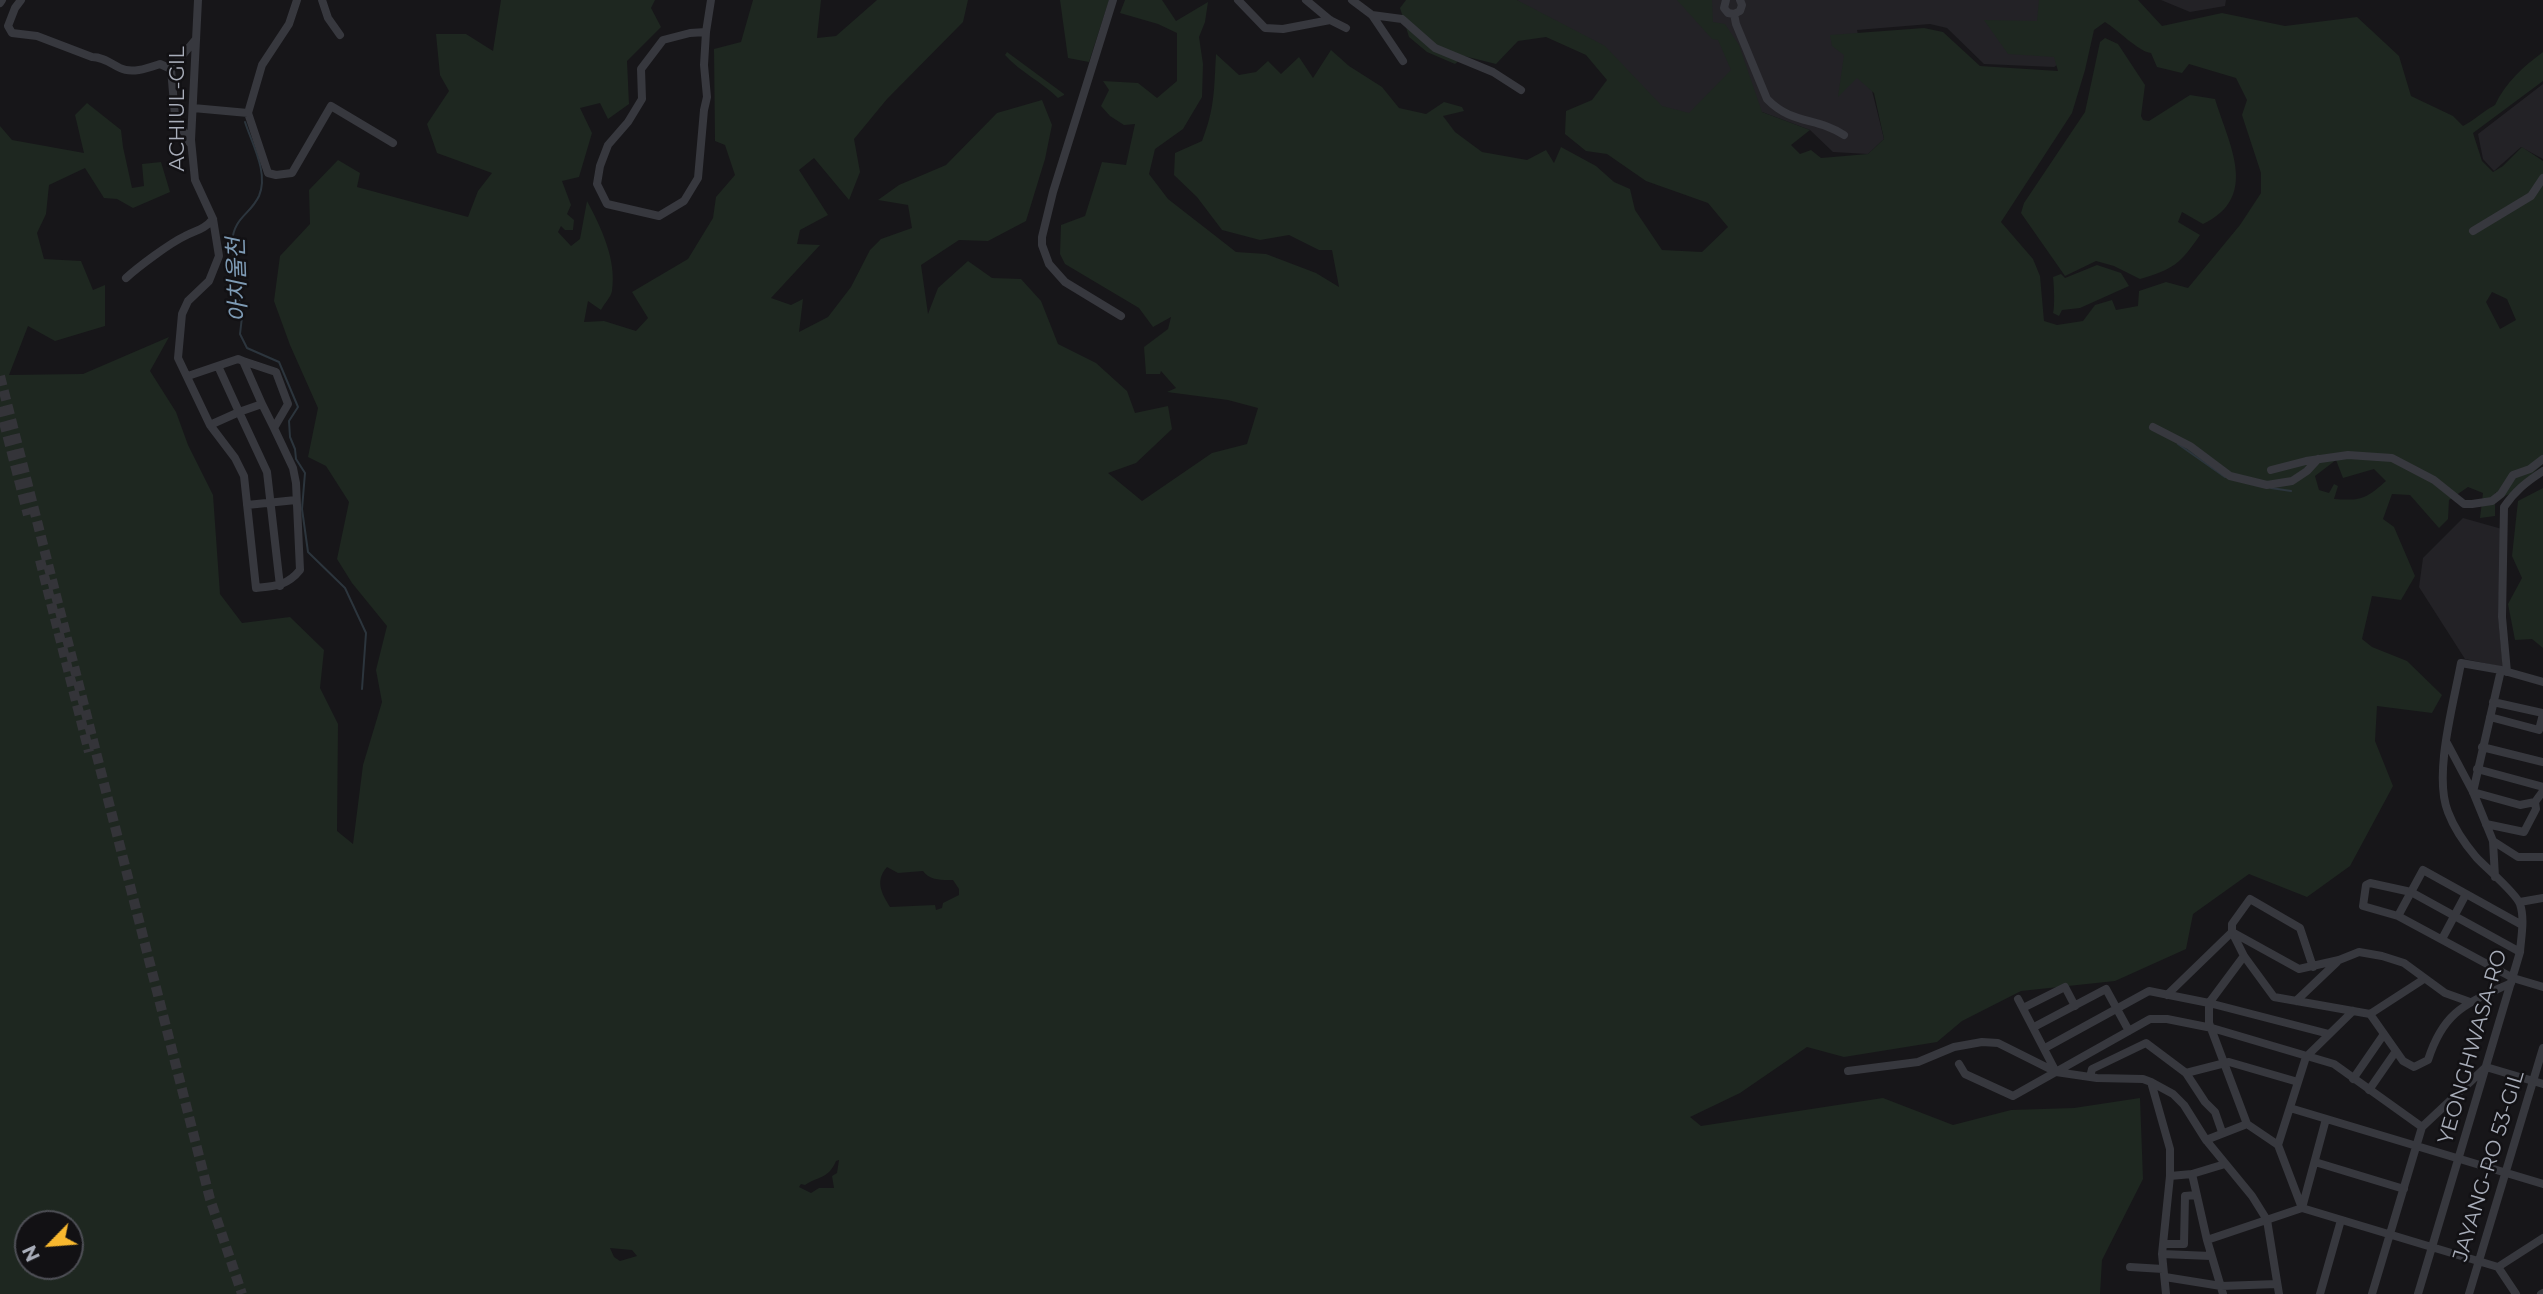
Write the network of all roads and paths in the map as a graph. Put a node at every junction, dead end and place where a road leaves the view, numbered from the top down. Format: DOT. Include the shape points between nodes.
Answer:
graph roads {
  1 [pos="21,0"];
  2 [pos="198,0"];
  3 [pos="297,0"];
  4 [pos="322,0"];
  5 [pos="711,0"];
  6 [pos="1113,0"];
  7 [pos="1238,0"];
  8 [pos="1306,0"];
  9 [pos="1352,0"];
  10 [pos="1726,0"];
  11 [pos="1740,0"];
  12 [pos="1734,14"];
  13 [pos="1372,15"];
  14 [pos="1330,20"];
  15 [pos="1346,28"];
  16 [pos="706,32"];
  17 [pos="340,35"];
  18 [pos="196,38"];
  19 [pos="1404,61"];
  20 [pos="171,69"];
  21 [pos="1521,90"];
  22 [pos="193,108"];
  23 [pos="248,113"];
  24 [pos="1844,135"];
  25 [pos="393,143"];
  26 [pos="192,147"];
  27 [pos="2543,177"];
  28 [pos="213,219"];
  29 [pos="2473,231"];
  30 [pos="126,278"];
  31 [pos="1121,316"];
  32 [pos="243,360"];
  33 [pos="218,366"];
  34 [pos="188,376"];
  35 [pos="262,404"];
  36 [pos="239,412"];
  37 [pos="209,425"];
  38 [pos="2153,427"];
  39 [pos="274,428"];
  40 [pos="2318,459"];
  41 [pos="2543,459"];
  42 [pos="2270,470"];
  43 [pos="2543,471"];
  44 [pos="296,500"];
  45 [pos="271,503"];
  46 [pos="247,505"];
  47 [pos="279,586"];
  48 [pos="2504,671"];
  49 [pos="2543,682"];
  50 [pos="2493,702"];
  51 [pos="2543,714"];
  52 [pos="2490,717"];
  53 [pos="2446,743"];
  54 [pos="2482,747"];
  55 [pos="2543,762"];
  56 [pos="2477,769"];
  57 [pos="2543,789"];
  58 [pos="2473,792"];
  59 [pos="2535,802"];
  60 [pos="2486,824"];
  61 [pos="2493,841"];
  62 [pos="2543,857"];
  63 [pos="2495,877"];
  64 [pos="2411,892"];
  65 [pos="2466,894"];
  66 [pos="2542,895"];
  67 [pos="2520,902"];
  68 [pos="2398,916"];
  69 [pos="2454,916"];
  70 [pos="2522,925"];
  71 [pos="2232,932"];
  72 [pos="2442,939"];
  73 [pos="2520,952"];
  74 [pos="2244,956"];
  75 [pos="2339,960"];
  76 [pos="2313,967"];
  77 [pos="2424,979"];
  78 [pos="2512,980"];
  79 [pos="2543,987"];
  80 [pos="2167,995"];
  81 [pos="2018,999"];
  82 [pos="2296,1001"];
  83 [pos="2470,1002"];
  84 [pos="2209,1003"];
  85 [pos="2075,1006"];
  86 [pos="2023,1008"];
  87 [pos="2117,1009"];
  88 [pos="2353,1011"];
  89 [pos="2370,1014"];
  90 [pos="2034,1027"];
  91 [pos="2212,1028"];
  92 [pos="2129,1031"];
  93 [pos="2329,1034"];
  94 [pos="2384,1034"];
  95 [pos="2045,1048"];
  96 [pos="2543,1048"];
  97 [pos="2396,1051"];
  98 [pos="2306,1057"];
  99 [pos="2223,1062"];
  100 [pos="1959,1064"];
  101 [pos="2486,1067"];
  102 [pos="1848,1071"];
  103 [pos="2056,1072"];
  104 [pos="2186,1073"];
  105 [pos="2090,1077"];
  106 [pos="2353,1079"];
  107 [pos="2533,1081"];
  108 [pos="2151,1082"];
  109 [pos="2298,1082"];
  110 [pos="2543,1084"];
  111 [pos="2369,1090"];
  112 [pos="2290,1108"];
  113 [pos="2326,1119"];
  114 [pos="2246,1124"];
  115 [pos="2422,1127"];
  116 [pos="2222,1132"];
  117 [pos="2206,1140"];
  118 [pos="2278,1145"];
  119 [pos="2417,1145"];
  120 [pos="2459,1157"];
  121 [pos="2315,1162"];
  122 [pos="2225,1164"];
  123 [pos="2506,1172"];
  124 [pos="2192,1174"];
  125 [pos="2169,1176"];
  126 [pos="2543,1184"];
  127 [pos="2404,1189"];
  128 [pos="2196,1195"];
  129 [pos="2302,1208"];
  130 [pos="2267,1220"];
  131 [pos="2341,1220"];
  132 [pos="2391,1234"];
  133 [pos="2543,1238"];
  134 [pos="2207,1240"];
  135 [pos="2163,1244"];
  136 [pos="2432,1247"];
  137 [pos="2162,1254"];
  138 [pos="2211,1256"];
  139 [pos="2479,1261"];
  140 [pos="2130,1267"];
  141 [pos="2498,1267"];
  142 [pos="2164,1273"];
  143 [pos="2196,1282"];
  144 [pos="2277,1284"];
  145 [pos="2222,1290"];
  146 [pos="2166,1294"];
  147 [pos="2196,1294"];
  148 [pos="2279,1294"];
  149 [pos="2320,1294"];
  150 [pos="2372,1294"];
  151 [pos="2418,1294"];
  152 [pos="2469,1294"];
  153 [pos="2516,1294"];
  1 -- 20 [label="street" via="8,26 12,33 37,36 101,57 123,70 160,64"];
  2 -- 18 [label="street, ACHIUL-GIL"];
  3 -- 23 [label="street" via="289,24 262,65"];
  4 -- 17 [label="street"];
  5 -- 16 [label="street"];
  6 -- 31 [label="street" via="1042,237 1046,257 1060,277"];
  7 -- 14 [label="street" via="1265,28"];
  8 -- 14 [label="street"];
  9 -- 13 [label="street"];
  10 -- 12 [label="street" via="1724,9"];
  11 -- 12 [label="street" via="1740,11"];
  12 -- 24 [label="street" via="1767,99 1798,120 1830,126"];
  13 -- 19 [label="street"];
  13 -- 21 [label="street" via="1402,19 1435,48 1493,72"];
  14 -- 15 [label="street"];
  16 -- 16 [label="street" via="663,40 641,69 642,99 608,145 600,166 597,184 607,204 659,216 684,201 698,178 707,97"];
  18 -- 20 [label="street"];
  18 -- 22 [label="street, ACHIUL-GIL"];
  20 -- 26 [label="street" via="175,116"];
  22 -- 23 [label="street"];
  22 -- 26 [label="street, ACHIUL-GIL"];
  23 -- 25 [label="street" via="268,173 276,175 296,169 331,106"];
  26 -- 28 [label="street, ACHIUL-GIL" via="195,180"];
  27 -- 29 [label="street" via="2531,196"];
  28 -- 30 [label="street"];
  28 -- 34 [label="street, ACHIUL-GIL" via="219,256 209,281 188,301 182,314 178,358"];
  32 -- 33 [label="street"];
  32 -- 35 [label="street"];
  32 -- 39 [label="street" via="276,372 288,404"];
  33 -- 34 [label="street"];
  33 -- 36 [label="street"];
  34 -- 37 [label="street, ACHIUL-GIL"];
  35 -- 36 [label="street"];
  35 -- 39 [label="street"];
  36 -- 37 [label="street"];
  36 -- 45 [label="street" via="267,472"];
  37 -- 46 [label="street, ACHIUL-GIL" via="244,476"];
  38 -- 40 [label="street" via="2190,446 2230,476 2261,484 2292,481"];
  39 -- 44 [label="street" via="293,468"];
  40 -- 41 [label="street" via="2348,455 2392,458 2472,505 2492,501 2513,475"];
  40 -- 42 [label="street"];
  43 -- 48 [label="street" via="2522,484 2504,507"];
  44 -- 45 [label="street"];
  44 -- 47 [label="street" via="300,570"];
  45 -- 46 [label="street"];
  45 -- 47 [label="street"];
  46 -- 47 [label="street, ACHIUL-GIL" via="256,587"];
  48 -- 49 [label="street"];
  48 -- 50 [label="street"];
  48 -- 53 [label="street" via="2461,663"];
  50 -- 51 [label="street"];
  50 -- 52 [label="street"];
  51 -- 52 [label="street" via="2539,730"];
  52 -- 54 [label="street"];
  53 -- 58 [label="street"];
  53 -- 63 [label="street" via="2442,785 2447,810 2462,839"];
  54 -- 55 [label="street"];
  54 -- 56 [label="street"];
  56 -- 57 [label="street"];
  56 -- 58 [label="street"];
  57 -- 59 [label="street"];
  58 -- 59 [label="street" via="2520,804"];
  58 -- 60 [label="street"];
  59 -- 60 [label="street" via="2524,832"];
  60 -- 61 [label="street"];
  61 -- 62 [label="street" via="2518,857"];
  61 -- 63 [label="street"];
  63 -- 67 [label="street"];
  64 -- 65 [label="street" via="2423,870"];
  64 -- 68 [label="street"];
  64 -- 68 [label="street" via="2367,885 2363,906"];
  64 -- 69 [label="street"];
  65 -- 69 [label="street"];
  65 -- 70 [label="street"];
  66 -- 67 [label="street"];
  67 -- 70 [label="street, YEONGHWASA-RO"];
  68 -- 72 [label="street"];
  69 -- 72 [label="street"];
  69 -- 73 [label="street"];
  70 -- 73 [label="street, YEONGHWASA-RO"];
  71 -- 74 [label="street"];
  71 -- 76 [label="street" via="2299,969"];
  71 -- 76 [label="street" via="2232,924 2250,899 2300,928"];
  71 -- 80 [label="street"];
  72 -- 78 [label="street"];
  73 -- 78 [label="street, YEONGHWASA-RO"];
  74 -- 82 [label="street" via="2274,997"];
  74 -- 84 [label="street"];
  75 -- 76 [label="street"];
  75 -- 77 [label="street" via="2359,952 2382,956 2404,963"];
  75 -- 82 [label="street"];
  77 -- 83 [label="street"];
  77 -- 89 [label="street"];
  78 -- 79 [label="street"];
  78 -- 83 [label="street"];
  78 -- 101 [label="street, YEONGHWASA-RO"];
  80 -- 84 [label="street"];
  80 -- 87 [label="street" via="2149,991"];
  81 -- 86 [label="street"];
  82 -- 88 [label="street"];
  83 -- 97 [label="street" via="2448,1019 2428,1060 2414,1067"];
  84 -- 91 [label="street"];
  84 -- 93 [label="street"];
  85 -- 86 [label="street" via="2065,987"];
  85 -- 87 [label="street" via="2106,989"];
  85 -- 90 [label="street"];
  86 -- 90 [label="street"];
  87 -- 92 [label="street"];
  87 -- 95 [label="street"];
  88 -- 89 [label="street"];
  88 -- 93 [label="street"];
  89 -- 94 [label="street"];
  90 -- 95 [label="street"];
  91 -- 92 [label="street" via="2150,1018"];
  91 -- 98 [label="street"];
  91 -- 99 [label="street"];
  92 -- 103 [label="street"];
  93 -- 98 [label="street"];
  94 -- 97 [label="street"];
  94 -- 106 [label="street"];
  95 -- 103 [label="street"];
  96 -- 107 [label="street, JAYANG-RO 53-GIL"];
  97 -- 111 [label="street"];
  98 -- 106 [label="street" via="2333,1064"];
  98 -- 109 [label="street"];
  99 -- 104 [label="street"];
  99 -- 109 [label="street"];
  99 -- 114 [label="street"];
  100 -- 103 [label="street" via="1965,1073 2013,1096"];
  101 -- 107 [label="street"];
  101 -- 115 [label="street"];
  101 -- 120 [label="street, YEONGHWASA-RO"];
  102 -- 103 [label="street" via="1918,1062 1954,1047 1982,1042 1998,1043"];
  103 -- 105 [label="street"];
  104 -- 105 [label="street" via="2146,1044 2092,1069"];
  104 -- 116 [label="street" via="2215,1112"];
  105 -- 108 [label="street"];
  106 -- 111 [label="street"];
  107 -- 110 [label="street"];
  107 -- 123 [label="street, JAYANG-RO 53-GIL"];
  108 -- 117 [label="street" via="2184,1105"];
  108 -- 125 [label="street" via="2169,1149"];
  109 -- 112 [label="street"];
  111 -- 115 [label="street"];
  112 -- 113 [label="street"];
  112 -- 118 [label="street"];
  113 -- 119 [label="street"];
  113 -- 121 [label="street"];
  114 -- 116 [label="street"];
  114 -- 118 [label="street"];
  115 -- 119 [label="street"];
  116 -- 117 [label="street"];
  117 -- 122 [label="street"];
  118 -- 129 [label="street"];
  119 -- 120 [label="street"];
  119 -- 127 [label="street"];
  120 -- 123 [label="street"];
  120 -- 136 [label="street, YEONGHWASA-RO"];
  121 -- 127 [label="street"];
  121 -- 129 [label="street"];
  122 -- 124 [label="street"];
  122 -- 130 [label="street"];
  123 -- 126 [label="street"];
  123 -- 139 [label="street, JAYANG-RO 53-GIL"];
  124 -- 125 [label="street"];
  124 -- 128 [label="street"];
  125 -- 135 [label="street"];
  127 -- 132 [label="street"];
  128 -- 134 [label="street"];
  128 -- 135 [label="street" via="2185,1196 2184,1244"];
  129 -- 130 [label="street"];
  129 -- 131 [label="street"];
  130 -- 134 [label="street"];
  130 -- 144 [label="street"];
  131 -- 132 [label="street"];
  131 -- 149 [label="street"];
  132 -- 136 [label="street"];
  132 -- 150 [label="street"];
  133 -- 141 [label="street"];
  134 -- 138 [label="street"];
  135 -- 137 [label="street"];
  136 -- 139 [label="street"];
  136 -- 151 [label="street, YEONGHWASA-RO"];
  137 -- 138 [label="street"];
  137 -- 142 [label="street"];
  138 -- 145 [label="street"];
  139 -- 141 [label="street"];
  139 -- 152 [label="street, JAYANG-RO 53-GIL"];
  140 -- 142 [label="street"];
  141 -- 153 [label="street"];
  142 -- 143 [label="street"];
  142 -- 146 [label="street"];
  143 -- 145 [label="street"];
  143 -- 147 [label="street"];
  144 -- 145 [label="street"];
  144 -- 148 [label="street"];
}
